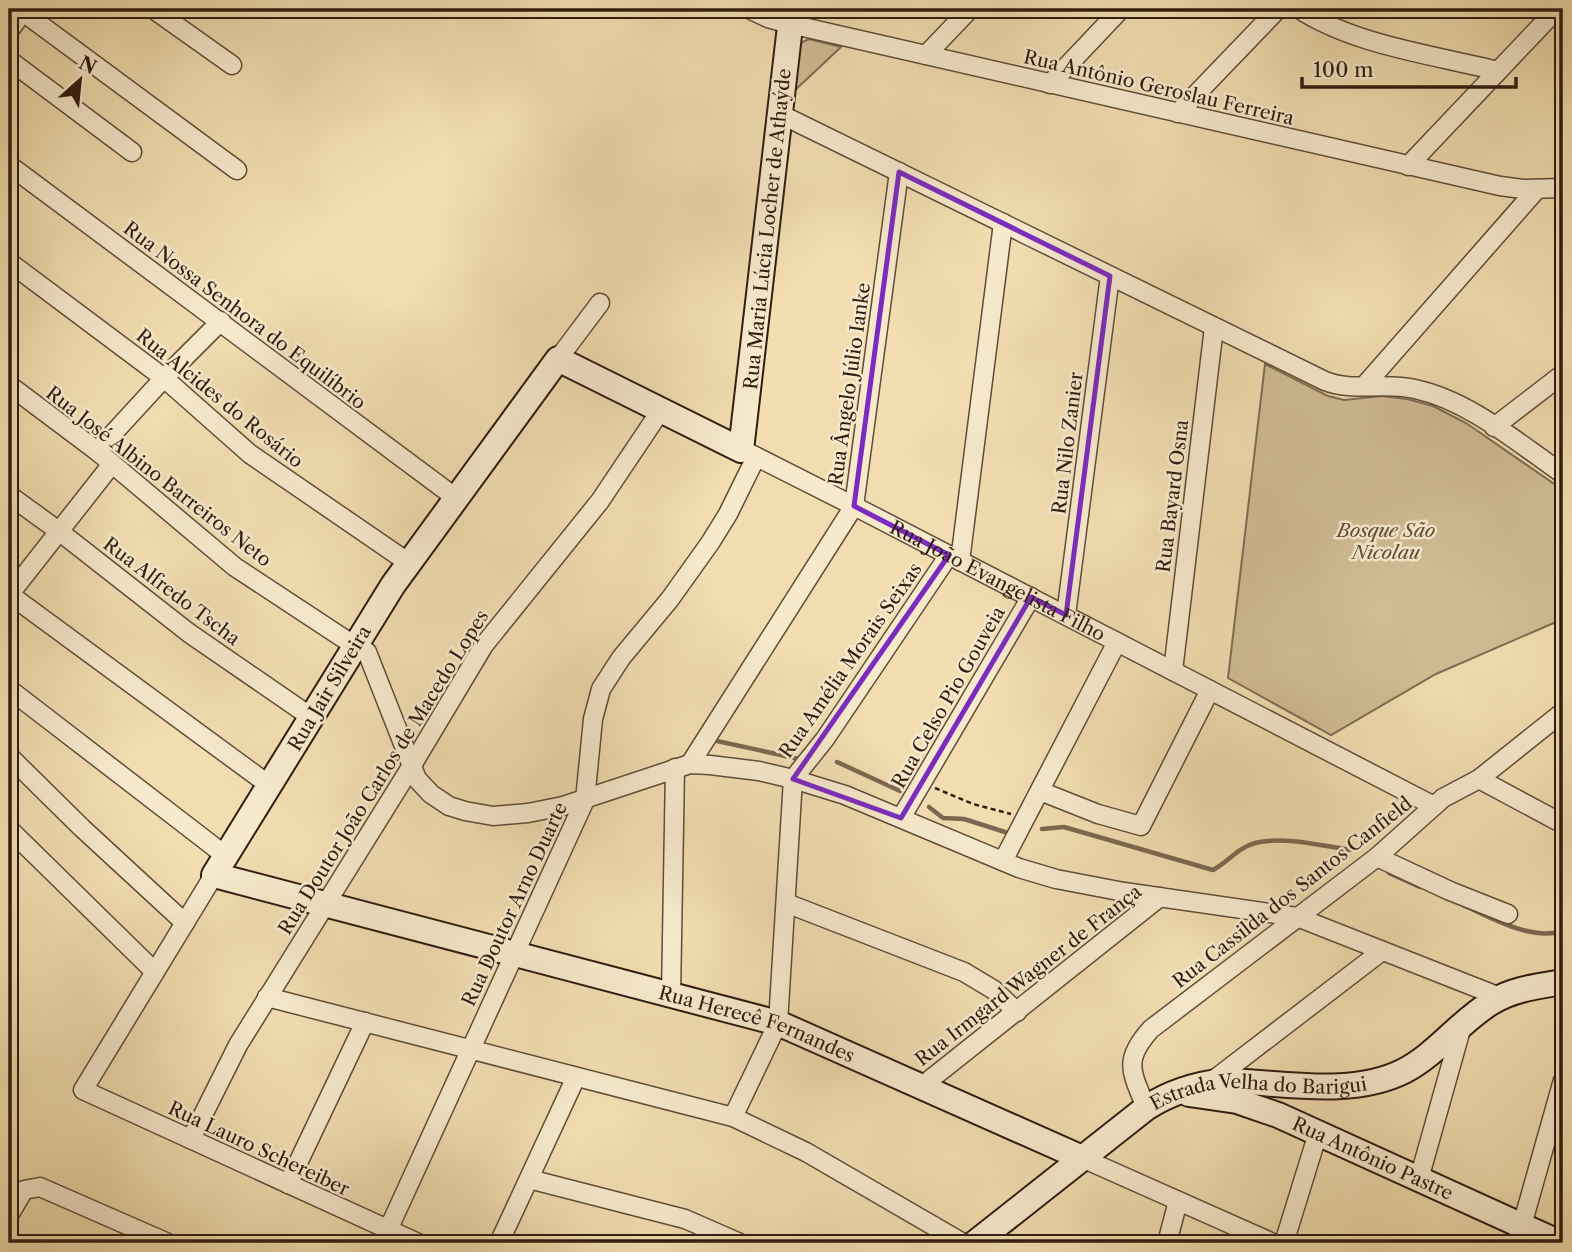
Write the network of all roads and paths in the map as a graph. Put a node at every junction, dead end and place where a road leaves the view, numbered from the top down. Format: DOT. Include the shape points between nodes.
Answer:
graph roads {
  1 [pos="153,9"];
  2 [pos="749,9"];
  3 [pos="970,9"];
  4 [pos="1121,9"];
  5 [pos="1278,9"];
  6 [pos="1299,9"];
  7 [pos="1557,9"];
  8 [pos="24,10"];
  9 [pos="791,17"];
  10 [pos="9,31"];
  11 [pos="926,55"];
  12 [pos="9,60"];
  13 [pos="232,65"];
  14 [pos="1498,71"];
  15 [pos="1050,84"];
  16 [pos="1178,113"];
  17 [pos="780,114"];
  18 [pos="132,152"];
  19 [pos="9,165"];
  20 [pos="1408,166"];
  21 [pos="237,170"];
  22 [pos="899,172"];
  23 [pos="1563,188"];
  24 [pos="1537,189"];
  25 [pos="1003,223"];
  26 [pos="9,262"];
  27 [pos="1110,276"];
  28 [pos="600,303"];
  29 [pos="220,321"];
  30 [pos="1214,327"];
  31 [pos="558,359"];
  32 [pos="1563,374"];
  33 [pos="164,378"];
  34 [pos="9,385"];
  35 [pos="1365,385"];
  36 [pos="661,410"];
  37 [pos="1494,427"];
  38 [pos="97,451"];
  39 [pos="749,453"];
  40 [pos="112,464"];
  41 [pos="1563,474"];
  42 [pos="9,495"];
  43 [pos="456,498"];
  44 [pos="854,506"];
  45 [pos="60,532"];
  46 [pos="954,558"];
  47 [pos="409,563"];
  48 [pos="9,595"];
  49 [pos="1031,597"];
  50 [pos="1066,615"];
  51 [pos="1117,642"];
  52 [pos="355,646"];
  53 [pos="1173,671"];
  54 [pos="9,689"];
  55 [pos="1210,690"];
  56 [pos="1563,712"];
  57 [pos="311,717"];
  58 [pos="9,756"];
  59 [pos="682,766"];
  60 [pos="411,767"];
  61 [pos="793,779"];
  62 [pos="1479,779"];
  63 [pos="922,782"];
  64 [pos="269,785"];
  65 [pos="1040,791"];
  66 [pos="585,800"];
  67 [pos="1434,806"];
  68 [pos="901,818"];
  69 [pos="1025,818"];
  70 [pos="1563,824"];
  71 [pos="9,829"];
  72 [pos="1377,857"];
  73 [pos="1003,861"];
  74 [pos="220,866"];
  75 [pos="1160,897"];
  76 [pos="786,903"];
  77 [pos="325,904"];
  78 [pos="1508,914"];
  79 [pos="1297,917"];
  80 [pos="185,923"];
  81 [pos="1382,951"];
  82 [pos="515,954"];
  83 [pos="155,972"];
  84 [pos="1563,982"];
  85 [pos="671,995"];
  86 [pos="267,997"];
  87 [pos="1500,997"];
  88 [pos="1017,1012"];
  89 [pos="365,1022"];
  90 [pos="778,1023"];
  91 [pos="1462,1026"];
  92 [pos="471,1049"];
  93 [pos="576,1077"];
  94 [pos="1563,1080"];
  95 [pos="1211,1082"];
  96 [pos="922,1086"];
  97 [pos="83,1090"];
  98 [pos="1179,1092"];
  99 [pos="1146,1108"];
  100 [pos="733,1117"];
  101 [pos="1318,1133"];
  102 [pos="191,1139"];
  103 [pos="1082,1158"];
  104 [pos="529,1179"];
  105 [pos="1419,1179"];
  106 [pos="288,1184"];
  107 [pos="1178,1201"];
  108 [pos="9,1215"];
  109 [pos="387,1230"];
  110 [pos="1520,1235"];
  111 [pos="168,1243"];
  112 [pos="418,1243"];
  113 [pos="499,1243"];
  114 [pos="740,1243"];
  115 [pos="963,1243"];
  116 [pos="975,1243"];
  117 [pos="1167,1243"];
  118 [pos="1273,1243"];
  119 [pos="1284,1243"];
  120 [pos="1560,1243"];
  1 -- 13 [label="street"];
  2 -- 9 [label="street, Rua Antônio Geroslau Ferreira" via="768,18"];
  3 -- 11 [label="street"];
  4 -- 15 [label="street"];
  5 -- 16 [label="street"];
  6 -- 14 [label="street" via="1352,35"];
  7 -- 14 [label="street"];
  8 -- 10 [label="street"];
  8 -- 21 [label="street"];
  9 -- 11 [label="street, Rua Antônio Geroslau Ferreira"];
  9 -- 17 [label="street, Rua Maria Lúcia Locher de Athaýde"];
  11 -- 15 [label="street, Rua Antônio Geroslau Ferreira"];
  12 -- 18 [label="street"];
  14 -- 20 [label="street"];
  15 -- 16 [label="street, Rua Antônio Geroslau Ferreira"];
  16 -- 20 [label="street, Rua Antônio Geroslau Ferreira"];
  17 -- 22 [label="street"];
  17 -- 39 [label="street, Rua Maria Lúcia Locher de Athaýde"];
  19 -- 29 [label="street, Rua Nossa Senhora do Equilíbrio"];
  20 -- 24 [label="street, Rua Antônio Geroslau Ferreira" via="1500,186"];
  22 -- 25 [label="street"];
  22 -- 44 [label="street, Rua Ângelo Júlio Ianke"];
  23 -- 24 [label="street, Rua Antônio Geroslau Ferreira"];
  24 -- 35 [label="street"];
  25 -- 27 [label="street"];
  25 -- 46 [label="street, Rua Amélia Morais Seixas"];
  26 -- 33 [label="street, Rua Alcides do Rosário"];
  27 -- 30 [label="street"];
  27 -- 50 [label="street, Rua Nilo Zanier"];
  28 -- 31 [label="street, Rua Jair Silveira"];
  29 -- 33 [label="street"];
  29 -- 43 [label="street, Rua Nossa Senhora do Equilíbrio"];
  30 -- 35 [label="street" via="1333,384"];
  30 -- 53 [label="street, Rua Bayard Osna"];
  31 -- 36 [label="street, Rua João Evangelista Filho"];
  31 -- 43 [label="street, Rua Jair Silveira"];
  32 -- 37 [label="street"];
  33 -- 38 [label="street"];
  33 -- 47 [label="street, Rua Alcides do Rosário" via="250,454"];
  34 -- 38 [label="street, Rua José Albino Barreiros Neto"];
  35 -- 37 [label="street" via="1397,385 1432,393"];
  36 -- 39 [label="street, Rua João Evangelista Filho"];
  36 -- 60 [label="street, Rua Doutor João Carlos de Macedo Lopes" via="600,501 484,645"];
  37 -- 41 [label="street"];
  38 -- 40 [label="street, Rua José Albino Barreiros Neto"];
  39 -- 44 [label="street, Rua João Evangelista Filho"];
  39 -- 66 [label="street, Rua Doutor Arno Duarte" via="728,514 710,543 601,689 593,719"];
  40 -- 45 [label="street"];
  40 -- 52 [label="street, Rua José Albino Barreiros Neto" via="235,567"];
  42 -- 45 [label="street, Rua Alfredo Tscha"];
  43 -- 47 [label="street, Rua Jair Silveira"];
  44 -- 46 [label="street, Rua João Evangelista Filho"];
  44 -- 59 [label="street, Rua Ângelo Júlio Ianke"];
  45 -- 48 [label="street"];
  45 -- 57 [label="street, Rua Alfredo Tscha" via="189,633"];
  46 -- 49 [label="street, Rua João Evangelista Filho"];
  46 -- 61 [label="street, Rua Amélia Morais Seixas"];
  47 -- 52 [label="street, Rua Jair Silveira"];
  48 -- 64 [label="street"];
  49 -- 50 [label="street, Rua João Evangelista Filho"];
  49 -- 63 [label="street, Rua Celso Pio Gouveia"];
  50 -- 51 [label="street, Rua João Evangelista Filho"];
  51 -- 53 [label="street, Rua João Evangelista Filho"];
  51 -- 65 [label="street"];
  52 -- 57 [label="street, Rua Jair Silveira"];
  52 -- 60 [label="street, Rua José Albino Barreiros Neto" via="370,657"];
  53 -- 55 [label="street, Rua João Evangelista Filho"];
  54 -- 74 [label="street"];
  55 -- 65 [label="street" via="1142,826"];
  55 -- 67 [label="street, Rua João Evangelista Filho"];
  56 -- 62 [label="street, Rua Cassilda dos Santos Canfield"];
  57 -- 64 [label="street, Rua Jair Silveira"];
  58 -- 80 [label="street"];
  59 -- 61 [label="street" via="735,767"];
  59 -- 66 [label="street, Rua José Albino Barreiros Neto"];
  59 -- 85 [label="street"];
  60 -- 66 [label="street, Rua José Albino Barreiros Neto" via="424,789 439,800 480,814 528,813"];
  60 -- 77 [label="street, Rua Doutor João Carlos de Macedo Lopes"];
  61 -- 68 [label="street"];
  61 -- 76 [label="street, Rua Amélia Morais Seixas"];
  62 -- 67 [label="street, Rua Cassilda dos Santos Canfield"];
  62 -- 70 [label="street"];
  63 -- 68 [label="street, Rua Celso Pio Gouveia"];
  63 -- 69 [label="path" via="973,804"];
  64 -- 74 [label="street, Rua Jair Silveira"];
  65 -- 69 [label="street"];
  66 -- 82 [label="street, Rua Doutor Arno Duarte"];
  67 -- 72 [label="street, Rua Cassilda dos Santos Canfield"];
  68 -- 73 [label="street"];
  69 -- 73 [label="street"];
  71 -- 83 [label="street"];
  72 -- 78 [label="street"];
  72 -- 79 [label="street, Rua Cassilda dos Santos Canfield"];
  73 -- 75 [label="street" via="1056,879"];
  74 -- 77 [label="street, Rua Herecê Fernandes"];
  74 -- 80 [label="street, Rua Jair Silveira"];
  75 -- 79 [label="street"];
  75 -- 88 [label="street, Rua Irmgard Wagner de França"];
  76 -- 88 [label="street" via="964,972 994,990"];
  76 -- 90 [label="street, Rua Amélia Morais Seixas"];
  77 -- 82 [label="street, Rua Herecê Fernandes"];
  77 -- 86 [label="street, Rua Doutor João Carlos de Macedo Lopes"];
  79 -- 81 [label="street"];
  79 -- 99 [label="street, Rua Cassilda dos Santos Canfield" via="1140,1042 1132,1063"];
  80 -- 83 [label="street, Rua Jair Silveira"];
  81 -- 87 [label="street"];
  81 -- 95 [label="street"];
  82 -- 85 [label="street, Rua Herecê Fernandes"];
  82 -- 92 [label="street, Rua Doutor Arno Duarte"];
  83 -- 97 [label="street, Rua Jair Silveira"];
  84 -- 87 [label="street, Estrada Velha do Barigui"];
  85 -- 90 [label="street, Rua Herecê Fernandes"];
  86 -- 89 [label="street"];
  86 -- 102 [label="street, Rua Doutor João Carlos de Macedo Lopes"];
  87 -- 91 [label="street, Estrada Velha do Barigui"];
  88 -- 96 [label="street, Rua Irmgard Wagner de França"];
  89 -- 92 [label="street"];
  89 -- 106 [label="street"];
  90 -- 96 [label="street, Rua Herecê Fernandes"];
  90 -- 100 [label="street, Rua Amélia Morais Seixas"];
  91 -- 95 [label="street, Estrada Velha do Barigui" via="1418,1062 1374,1081 1311,1085"];
  91 -- 105 [label="street"];
  92 -- 93 [label="street"];
  92 -- 109 [label="street, Rua Doutor Arno Duarte"];
  93 -- 100 [label="street"];
  93 -- 104 [label="street"];
  94 -- 110 [label="street"];
  95 -- 98 [label="street, Estrada Velha do Barigui"];
  96 -- 103 [label="street, Rua Herecê Fernandes"];
  97 -- 102 [label="street, Rua Lauro Schereiber"];
  98 -- 99 [label="street, Estrada Velha do Barigui"];
  98 -- 101 [label="street, Rua Antônio Pastre" via="1246,1104"];
  99 -- 103 [label="street, Estrada Velha do Barigui"];
  100 -- 115 [label="street" via="806,1152"];
  101 -- 105 [label="street, Rua Antônio Pastre"];
  101 -- 119 [label="street"];
  102 -- 106 [label="street, Rua Lauro Schereiber"];
  103 -- 107 [label="street, Rua Herecê Fernandes"];
  103 -- 116 [label="street, Estrada Velha do Barigui"];
  104 -- 113 [label="street"];
  104 -- 114 [label="street" via="685,1219"];
  105 -- 110 [label="street, Rua Antônio Pastre"];
  106 -- 109 [label="street, Rua Lauro Schereiber"];
  107 -- 117 [label="street"];
  107 -- 118 [label="street, Rua Herecê Fernandes"];
  108 -- 111 [label="street" via="24,1190 40,1187"];
  109 -- 112 [label="street, Rua Lauro Schereiber"];
  110 -- 120 [label="street, Rua Antônio Pastre"];
}
